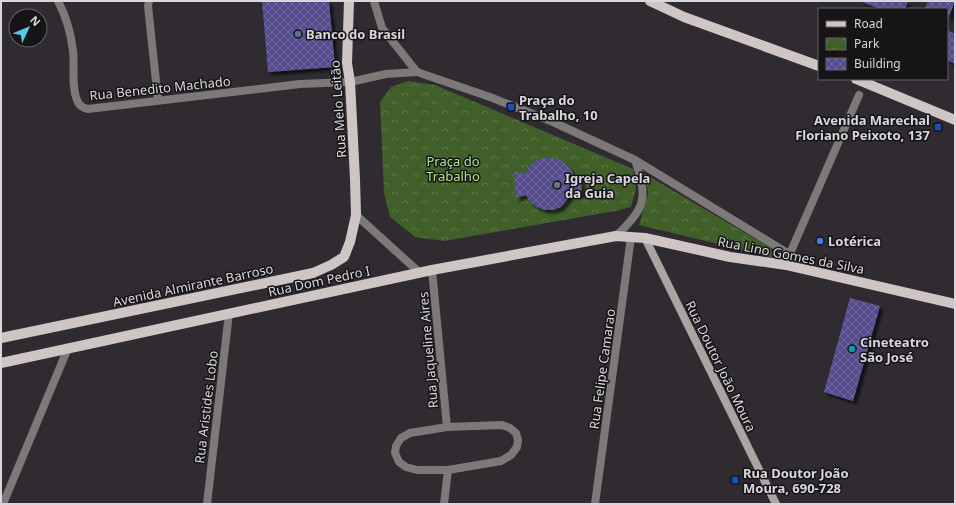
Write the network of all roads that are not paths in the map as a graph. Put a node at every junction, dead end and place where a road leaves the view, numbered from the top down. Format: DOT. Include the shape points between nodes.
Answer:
graph roads {
  1 [pos="58,1"];
  2 [pos="149,1"];
  3 [pos="349,1"];
  4 [pos="374,1"];
  5 [pos="650,1"];
  6 [pos="818,66"];
  7 [pos="417,72"];
  8 [pos="858,80"];
  9 [pos="350,82"];
  10 [pos="859,95"];
  11 [pos="158,100"];
  12 [pos="955,120"];
  13 [pos="635,160"];
  14 [pos="356,215"];
  15 [pos="616,236"];
  16 [pos="631,237"];
  17 [pos="645,238"];
  18 [pos="789,254"];
  19 [pos="786,265"];
  20 [pos="432,270"];
  21 [pos="420,273"];
  22 [pos="955,304"];
  23 [pos="230,313"];
  24 [pos="1,338"];
  25 [pos="68,348"];
  26 [pos="1,363"];
  27 [pos="447,427"];
  28 [pos="448,470"];
  29 [pos="3,504"];
  30 [pos="207,504"];
  31 [pos="444,504"];
  32 [pos="595,504"];
  33 [pos="776,504"];
  1 -- 11 [label="street, Rua Benedito Machado" via="69,29 75,95 82,108 109,108"];
  2 -- 11 [label="street"];
  3 -- 9 [label="main road, Rua Melo Leitão" via="347,63"];
  4 -- 7 [label="street" via="382,28"];
  5 -- 6 [label="main road" via="684,17"];
  7 -- 9 [label="street, Rua Benedito Machado" via="386,74"];
  7 -- 13 [label="street" via="546,119"];
  8 -- 12 [label="main road"];
  9 -- 11 [label="street, Rua Benedito Machado" via="300,84"];
  9 -- 14 [label="main road, Rua Melo Leitão"];
  10 -- 18 [label="street"];
  13 -- 15 [label="street" via="642,183 642,206 633,220"];
  13 -- 18 [label="street"];
  14 -- 21 [label="street"];
  14 -- 24 [label="main road, Avenida Almirante Barroso" via="344,257 313,273"];
  15 -- 16 [label="main road, Rua Dom Pedro I"];
  15 -- 20 [label="main road, Rua Dom Pedro I"];
  16 -- 17 [label="main road, Rua Dom Pedro I"];
  16 -- 32 [label="street, Rua Felipe Camarao"];
  17 -- 19 [label="main road, Rua Lino Gomes da Silva" via="730,258"];
  17 -- 33 [label="main road, Rua Doutor João Moura"];
  18 -- 19 [label="street"];
  19 -- 22 [label="main road, Rua Lino Gomes da Silva"];
  20 -- 21 [label="main road, Rua Dom Pedro I"];
  20 -- 27 [label="street, Rua Jaqueline Aires"];
  21 -- 23 [label="main road, Rua Dom Pedro I"];
  23 -- 25 [label="main road, Rua Dom Pedro I"];
  23 -- 30 [label="street, Rua Aristides Lobo"];
  25 -- 26 [label="main road, Rua Dom Pedro I"];
  25 -- 29 [label="street"];
  27 -- 28 [label="street" via="410,433 401,438 395,453 399,462 416,470"];
  27 -- 28 [label="street" via="502,425 510,428 518,440 517,447 511,455 501,461"];
  28 -- 31 [label="street"];
}
